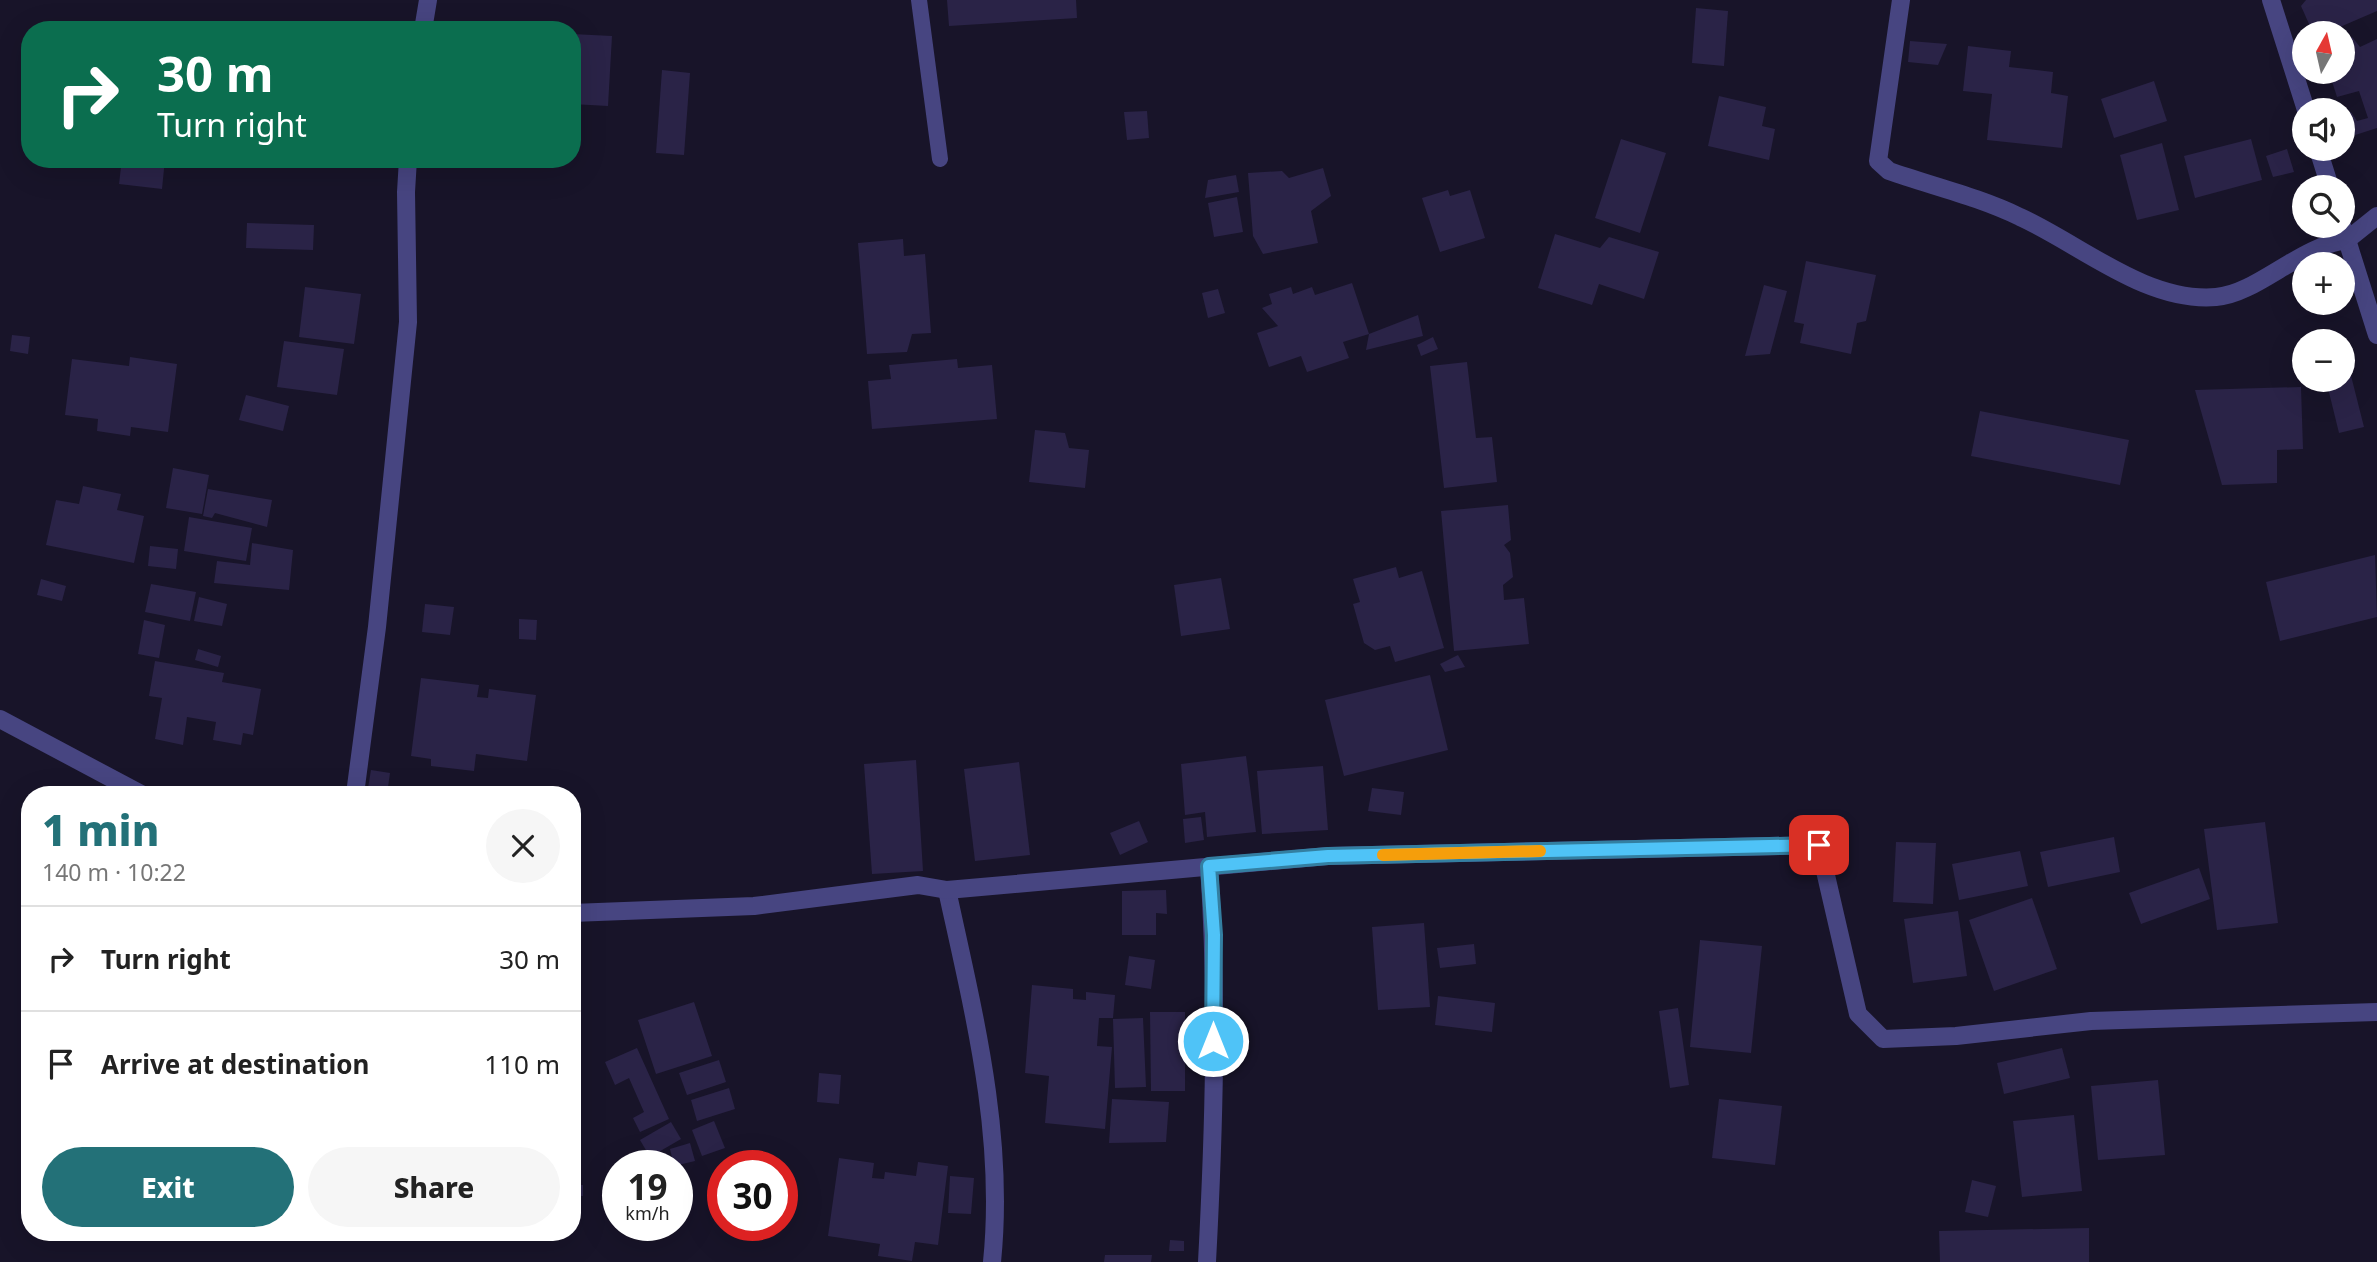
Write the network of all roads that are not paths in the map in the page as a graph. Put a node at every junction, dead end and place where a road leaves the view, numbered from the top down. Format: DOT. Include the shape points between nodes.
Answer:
graph roads {
  1 [pos="428,0"];
  2 [pos="919,0"];
  3 [pos="1901,0"];
  4 [pos="2271,0"];
  5 [pos="424,21"];
  6 [pos="2302,98"];
  7 [pos="940,159"];
  8 [pos="407,168"];
  9 [pos="2377,216"];
  10 [pos="2355,228"];
  11 [pos="2335,238"];
  12 [pos="2347,238"];
  13 [pos="2377,335"];
  14 [pos="0,719"];
  15 [pos="126,786"];
  16 [pos="356,786"];
  17 [pos="1209,866"];
  18 [pos="947,890"];
  19 [pos="581,913"];
  20 [pos="2377,1012"];
  21 [pos="992,1262"];
  22 [pos="1207,1262"];
  1 -- 5 [label="street"];
  2 -- 7 [label="lane"];
  3 -- 11 [label="street" via="1878,160 1889,171 2017,215 2119,274 2198,297 2229,295"];
  4 -- 6 [label="street"];
  8 -- 16 [label="street" via="408,322"];
  9 -- 10 [label="street"];
  12 -- 13 [label="street"];
  14 -- 15 [label="street"];
  17 -- 18 [label="street"];
  17 -- 20 [label="street" via="1328,856 1819,845 1858,1014 1883,1039 2091,1021"];
  17 -- 22 [label="street" via="1214,935"];
  18 -- 19 [label="street" via="918,886 754,906"];
  18 -- 21 [label="street" via="984,1058 992,1117 996,1218"];
}
